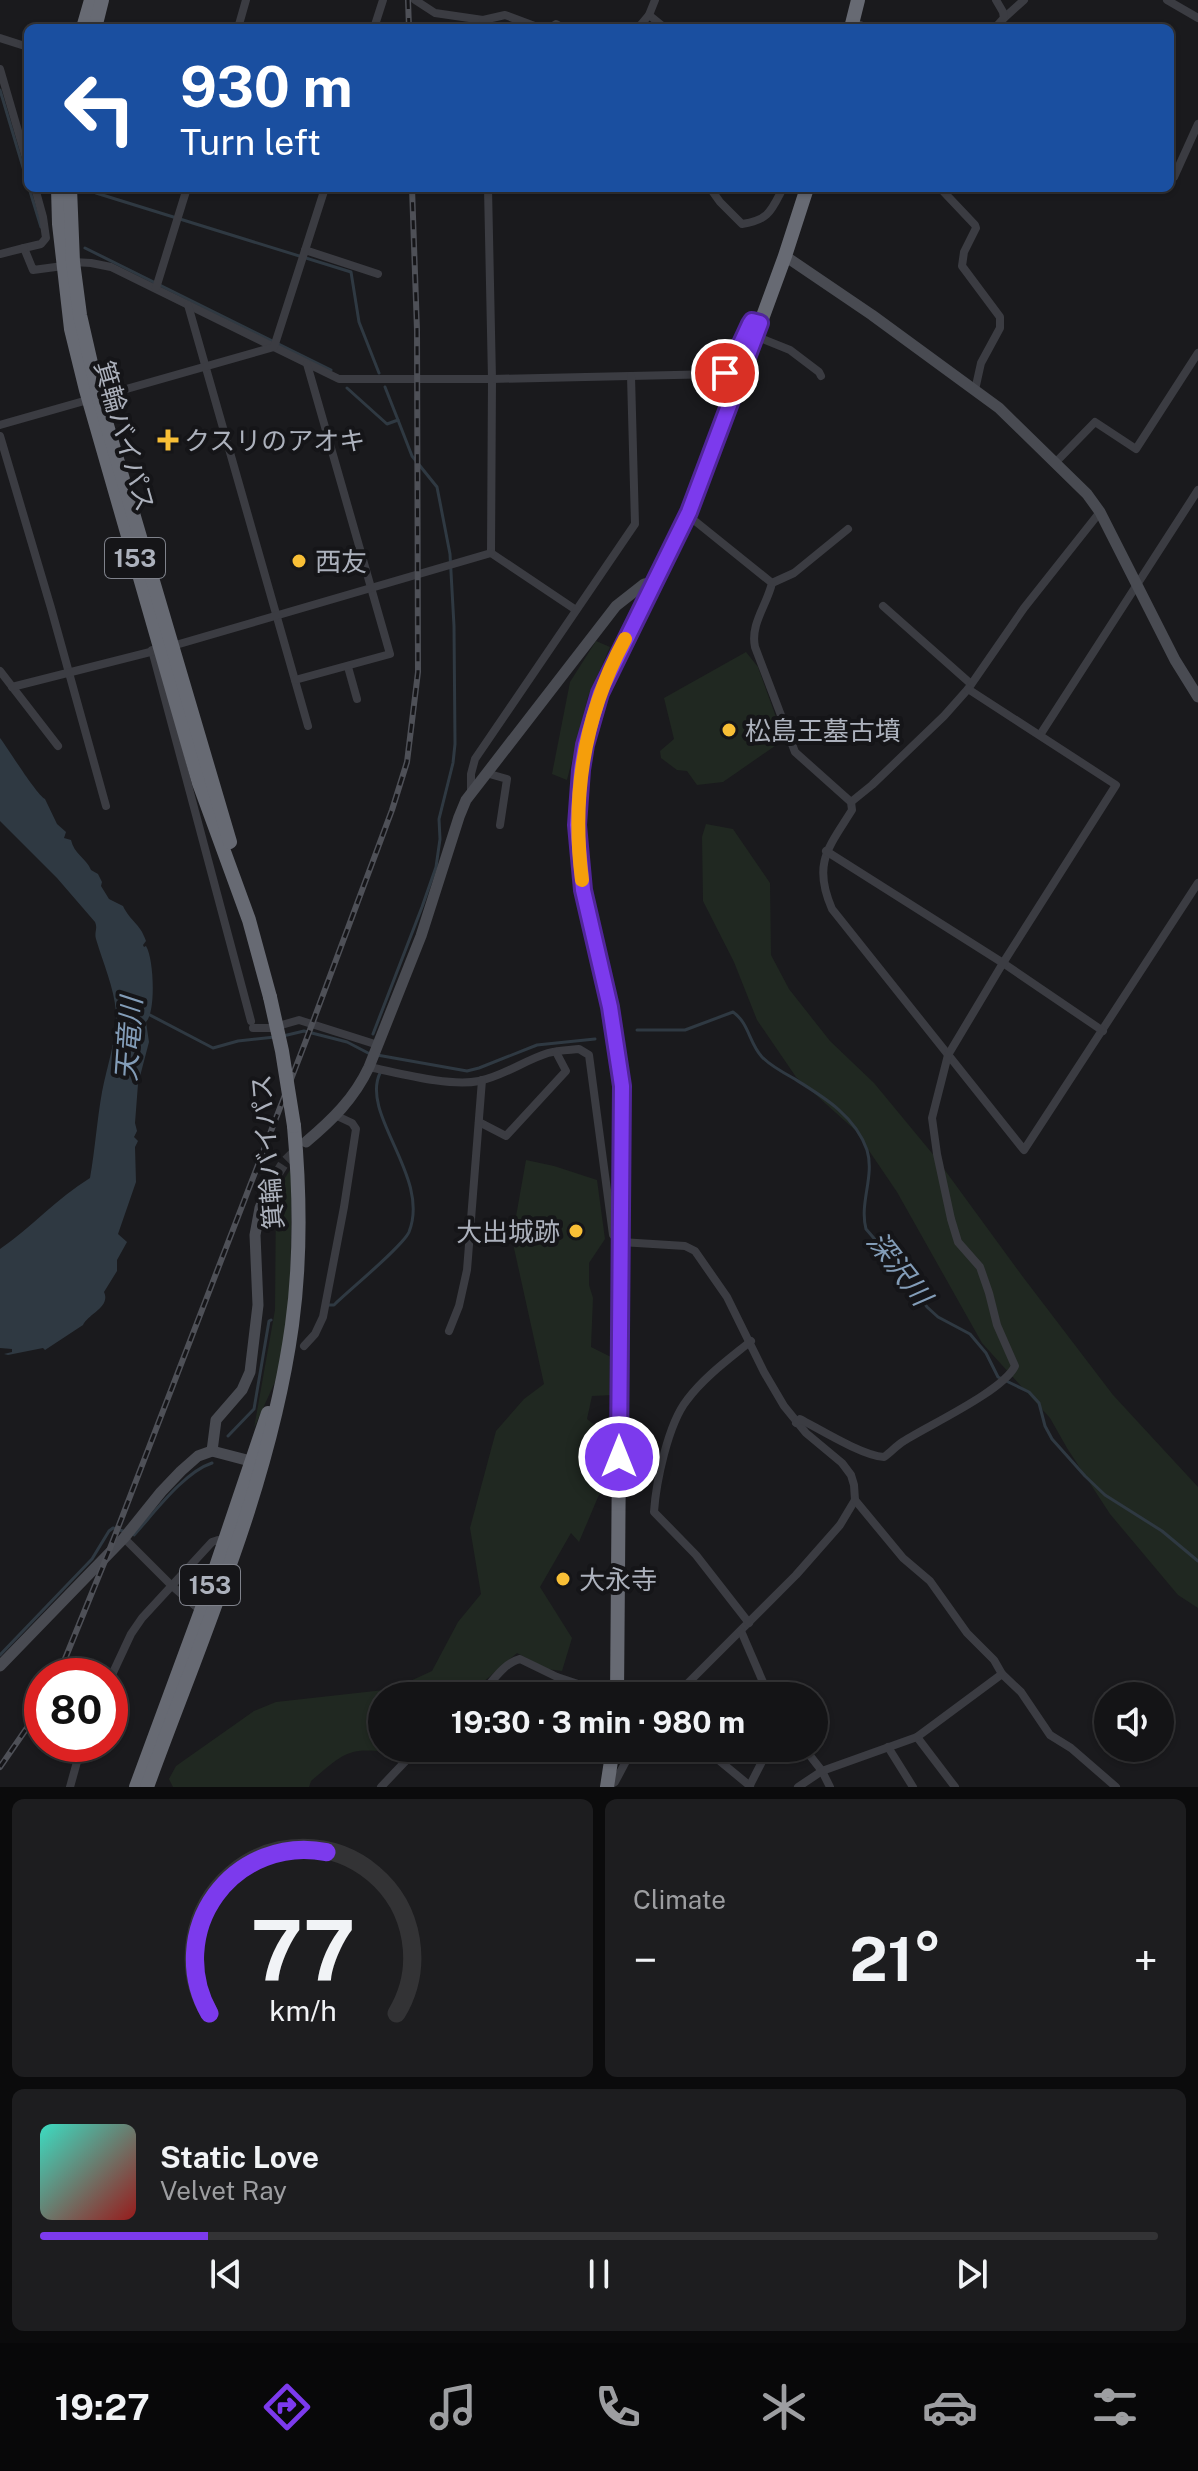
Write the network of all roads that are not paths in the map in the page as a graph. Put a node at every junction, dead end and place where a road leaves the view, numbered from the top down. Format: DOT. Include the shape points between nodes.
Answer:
graph roads {
  1 [pos="91,0"];
  2 [pos="102,0"];
  3 [pos="246,0"];
  4 [pos="383,0"];
  5 [pos="415,0"];
  6 [pos="655,0"];
  7 [pos="858,0"];
  8 [pos="996,0"];
  9 [pos="1024,0"];
  10 [pos="1167,0"];
  11 [pos="649,15"];
  12 [pos="1004,18"];
  13 [pos="1198,18"];
  14 [pos="84,24"];
  15 [pos="96,24"];
  16 [pos="239,24"];
  17 [pos="375,24"];
  18 [pos="483,24"];
  19 [pos="529,24"];
  20 [pos="641,24"];
  21 [pos="660,24"];
  22 [pos="851,24"];
  23 [pos="999,24"];
  24 [pos="0,38"];
  25 [pos="24,46"];
  26 [pos="0,69"];
  27 [pos="1198,124"];
  28 [pos="24,151"];
  29 [pos="1174,177"];
  30 [pos="36,192"];
  31 [pos="59,192"];
  32 [pos="70,192"];
  33 [pos="186,192"];
  34 [pos="324,192"];
  35 [pos="488,192"];
  36 [pos="713,192"];
  37 [pos="781,192"];
  38 [pos="806,192"];
  39 [pos="944,192"];
  40 [pos="24,248"];
  41 [pos="0,254"];
  42 [pos="303,255"];
  43 [pos="785,256"];
  44 [pos="68,264"];
  45 [pos="378,274"];
  46 [pos="157,285"];
  47 [pos="188,305"];
  48 [pos="758,329"];
  49 [pos="275,343"];
  50 [pos="1198,353"];
  51 [pos="307,364"];
  52 [pos="207,368"];
  53 [pos="631,376"];
  54 [pos="821,376"];
  55 [pos="492,379"];
  56 [pos="975,390"];
  57 [pos="94,399"];
  58 [pos="0,425"];
  59 [pos="0,436"];
  60 [pos="1055,463"];
  61 [pos="1198,490"];
  62 [pos="1100,512"];
  63 [pos="687,517"];
  64 [pos="848,529"];
  65 [pos="491,553"];
  66 [pos="656,581"];
  67 [pos="772,583"];
  68 [pos="1138,585"];
  69 [pos="369,588"];
  70 [pos="883,606"];
  71 [pos="576,610"];
  72 [pos="276,616"];
  73 [pos="162,649"];
  74 [pos="348,667"];
  75 [pos="0,671"];
  76 [pos="69,674"];
  77 [pos="295,680"];
  78 [pos="12,687"];
  79 [pos="970,687"];
  80 [pos="1198,697"];
  81 [pos="357,699"];
  82 [pos="308,726"];
  83 [pos="1040,735"];
  84 [pos="58,746"];
  85 [pos="486,773"];
  86 [pos="471,792"];
  87 [pos="851,802"];
  88 [pos="106,806"];
  89 [pos="500,825"];
  90 [pos="826,851"];
  91 [pos="1198,883"];
  92 [pos="1003,963"];
  93 [pos="1103,1031"];
  94 [pos="377,1047"];
  95 [pos="552,1052"];
  96 [pos="948,1055"];
  97 [pos="370,1066"];
  98 [pos="482,1080"];
  99 [pos="337,1116"];
  100 [pos="479,1122"];
  101 [pos="306,1142"];
  102 [pos="268,1188"];
  103 [pos="621,1242"];
  104 [pos="449,1331"];
  105 [pos="751,1341"];
  106 [pos="304,1346"];
  107 [pos="796,1423"];
  108 [pos="212,1451"];
  109 [pos="257,1463"];
  110 [pos="855,1500"];
  111 [pos="124,1538"];
  112 [pos="218,1540"];
  113 [pos="171,1585"];
  114 [pos="201,1611"];
  115 [pos="749,1623"];
  116 [pos="741,1631"];
  117 [pos="120,1658"];
  118 [pos="0,1666"];
  119 [pos="1002,1674"];
  120 [pos="492,1682"];
  121 [pos="570,1682"];
  122 [pos="617,1682"];
  123 [pos="689,1682"];
  124 [pos="763,1682"];
  125 [pos="917,1737"];
  126 [pos="888,1747"];
  127 [pos="77,1762"];
  128 [pos="405,1762"];
  129 [pos="611,1762"];
  130 [pos="626,1762"];
  131 [pos="721,1762"];
  132 [pos="762,1762"];
  133 [pos="815,1762"];
  134 [pos="822,1771"];
  135 [pos="750,1786"];
  136 [pos="70,1787"];
  137 [pos="136,1787"];
  138 [pos="147,1787"];
  139 [pos="381,1787"];
  140 [pos="607,1787"];
  141 [pos="798,1787"];
  142 [pos="830,1787"];
  143 [pos="913,1787"];
  144 [pos="955,1787"];
  145 [pos="1116,1787"];
  1 -- 14 [label="highway"];
  2 -- 15 [label="highway"];
  3 -- 16 [label="street"];
  4 -- 17 [label="street"];
  5 -- 18 [label="street" via="435,13"];
  6 -- 11 [label="street"];
  7 -- 22 [label="highway"];
  8 -- 12 [label="street"];
  9 -- 12 [label="street"];
  10 -- 13 [label="street"];
  11 -- 20 [label="street"];
  11 -- 21 [label="street"];
  12 -- 23 [label="street"];
  18 -- 19 [label="street" via="505,15"];
  24 -- 25 [label="street"];
  26 -- 28 [label="street"];
  27 -- 29 [label="street"];
  30 -- 40 [label="street" via="46,238"];
  31 -- 44 [label="highway, 箕輪バイパス / 153"];
  32 -- 44 [label="highway, 箕輪バイパス / 153"];
  33 -- 46 [label="street"];
  34 -- 42 [label="street"];
  35 -- 55 [label="street"];
  36 -- 37 [label="street" via="742,224 770,213"];
  38 -- 43 [label="highway"];
  39 -- 56 [label="street" via="975,225 962,266 1000,317"];
  40 -- 41 [label="street"];
  40 -- 44 [label="street" via="33,270"];
  42 -- 45 [label="street"];
  42 -- 49 [label="street"];
  43 -- 48 [label="highway"];
  43 -- 56 [label="main road"];
  44 -- 46 [label="street" via="111,267"];
  44 -- 57 [label="highway, 箕輪バイパス / 153"];
  46 -- 47 [label="street"];
  47 -- 49 [label="street"];
  47 -- 52 [label="street"];
  48 -- 53 [label="street" via="752,321 725,373"];
  48 -- 54 [label="street"];
  48 -- 63 [label="highway"];
  49 -- 51 [label="street"];
  49 -- 52 [label="street"];
  50 -- 60 [label="street" via="1136,449 1095,422"];
  51 -- 55 [label="street" via="339,379"];
  51 -- 69 [label="street"];
  52 -- 57 [label="street"];
  52 -- 72 [label="street"];
  53 -- 55 [label="street"];
  53 -- 71 [label="street" via="635,524"];
  55 -- 65 [label="street"];
  56 -- 60 [label="main road"];
  57 -- 58 [label="street"];
  57 -- 73 [label="highway, 箕輪バイパス / 153"];
  59 -- 76 [label="street"];
  60 -- 62 [label="main road"];
  61 -- 68 [label="street"];
  62 -- 68 [label="main road"];
  62 -- 79 [label="street"];
  63 -- 66 [label="highway"];
  63 -- 67 [label="street"];
  64 -- 67 [label="street" via="794,573"];
  65 -- 69 [label="street"];
  65 -- 71 [label="street"];
  66 -- 85 [label="main road" via="616,606"];
  66 -- 103 [label="highway" via="600,693 578,796 583,890 622,1086"];
  67 -- 87 [label="street" via="752,636 755,647 795,752"];
  68 -- 80 [label="main road"];
  68 -- 83 [label="street"];
  69 -- 72 [label="street"];
  69 -- 74 [label="street" via="390,654"];
  70 -- 79 [label="street"];
  71 -- 86 [label="street" via="475,759"];
  72 -- 73 [label="street"];
  72 -- 77 [label="street"];
  73 -- 76 [label="street"];
  73 -- 94 [label="street" via="252,1025 271,1028 299,1020"];
  73 -- 109 [label="highway, 箕輪バイパス / 153, bridge" via="251,913 294,1126 299,1204 293,1323 282,1383"];
  74 -- 77 [label="street"];
  74 -- 81 [label="street"];
  75 -- 78 [label="street"];
  76 -- 78 [label="street"];
  76 -- 88 [label="street"];
  77 -- 82 [label="street"];
  78 -- 84 [label="street"];
  79 -- 83 [label="street"];
  79 -- 87 [label="street"];
  83 -- 92 [label="street" via="1116,785"];
  85 -- 86 [label="main road"];
  85 -- 89 [label="street" via="507,779"];
  86 -- 94 [label="main road"];
  87 -- 90 [label="street" via="852,810"];
  90 -- 92 [label="street"];
  90 -- 96 [label="street" via="822,862 832,909"];
  91 -- 93 [label="street"];
  92 -- 93 [label="street"];
  92 -- 96 [label="street"];
  93 -- 96 [label="street" via="1024,1150"];
  94 -- 97 [label="main road"];
  95 -- 98 [label="street"];
  95 -- 100 [label="street" via="566,1071 506,1136"];
  95 -- 103 [label="street" via="579,1049 589,1055 613,1235"];
  96 -- 107 [label="street" via="932,1118 951,1219 958,1242 980,1267 1015,1366 999,1383 884,1457 800,1419"];
  97 -- 98 [label="street" via="459,1082"];
  97 -- 99 [label="main road"];
  98 -- 100 [label="street"];
  99 -- 101 [label="main road"];
  99 -- 106 [label="street" via="356,1129 354,1145 323,1317"];
  100 -- 104 [label="street" via="467,1270"];
  102 -- 108 [label="main road" via="255,1235 258,1305 250,1372 216,1420"];
  103 -- 105 [label="street" via="695,1251"];
  103 -- 122 [label="highway"];
  105 -- 107 [label="street"];
  105 -- 115 [label="street" via="685,1402 668,1441 654,1512"];
  107 -- 110 [label="street" via="842,1463 851,1475"];
  108 -- 109 [label="main road"];
  108 -- 111 [label="main road" via="181,1471"];
  109 -- 114 [label="highway, 箕輪バイパス / 153"];
  109 -- 138 [label="highway, 箕輪バイパス / 153" via="238,1542"];
  110 -- 115 [label="street" via="840,1525"];
  110 -- 119 [label="street" via="903,1558 930,1581"];
  111 -- 113 [label="street"];
  111 -- 118 [label="main road"];
  112 -- 113 [label="street"];
  113 -- 114 [label="street"];
  113 -- 117 [label="street" via="142,1618"];
  114 -- 137 [label="highway, 箕輪バイパス / 153"];
  115 -- 116 [label="street"];
  116 -- 123 [label="street"];
  116 -- 124 [label="street"];
  119 -- 125 [label="street"];
  119 -- 145 [label="street" via="1050,1735"];
  120 -- 121 [label="street" via="520,1659"];
  125 -- 126 [label="street"];
  125 -- 144 [label="street"];
  126 -- 134 [label="street"];
  126 -- 143 [label="street"];
  127 -- 136 [label="street"];
  128 -- 139 [label="street"];
  129 -- 140 [label="highway"];
  130 -- 140 [label="street"];
  131 -- 135 [label="street"];
  132 -- 135 [label="street"];
  133 -- 134 [label="street"];
  134 -- 141 [label="street"];
  134 -- 142 [label="street"];
}
